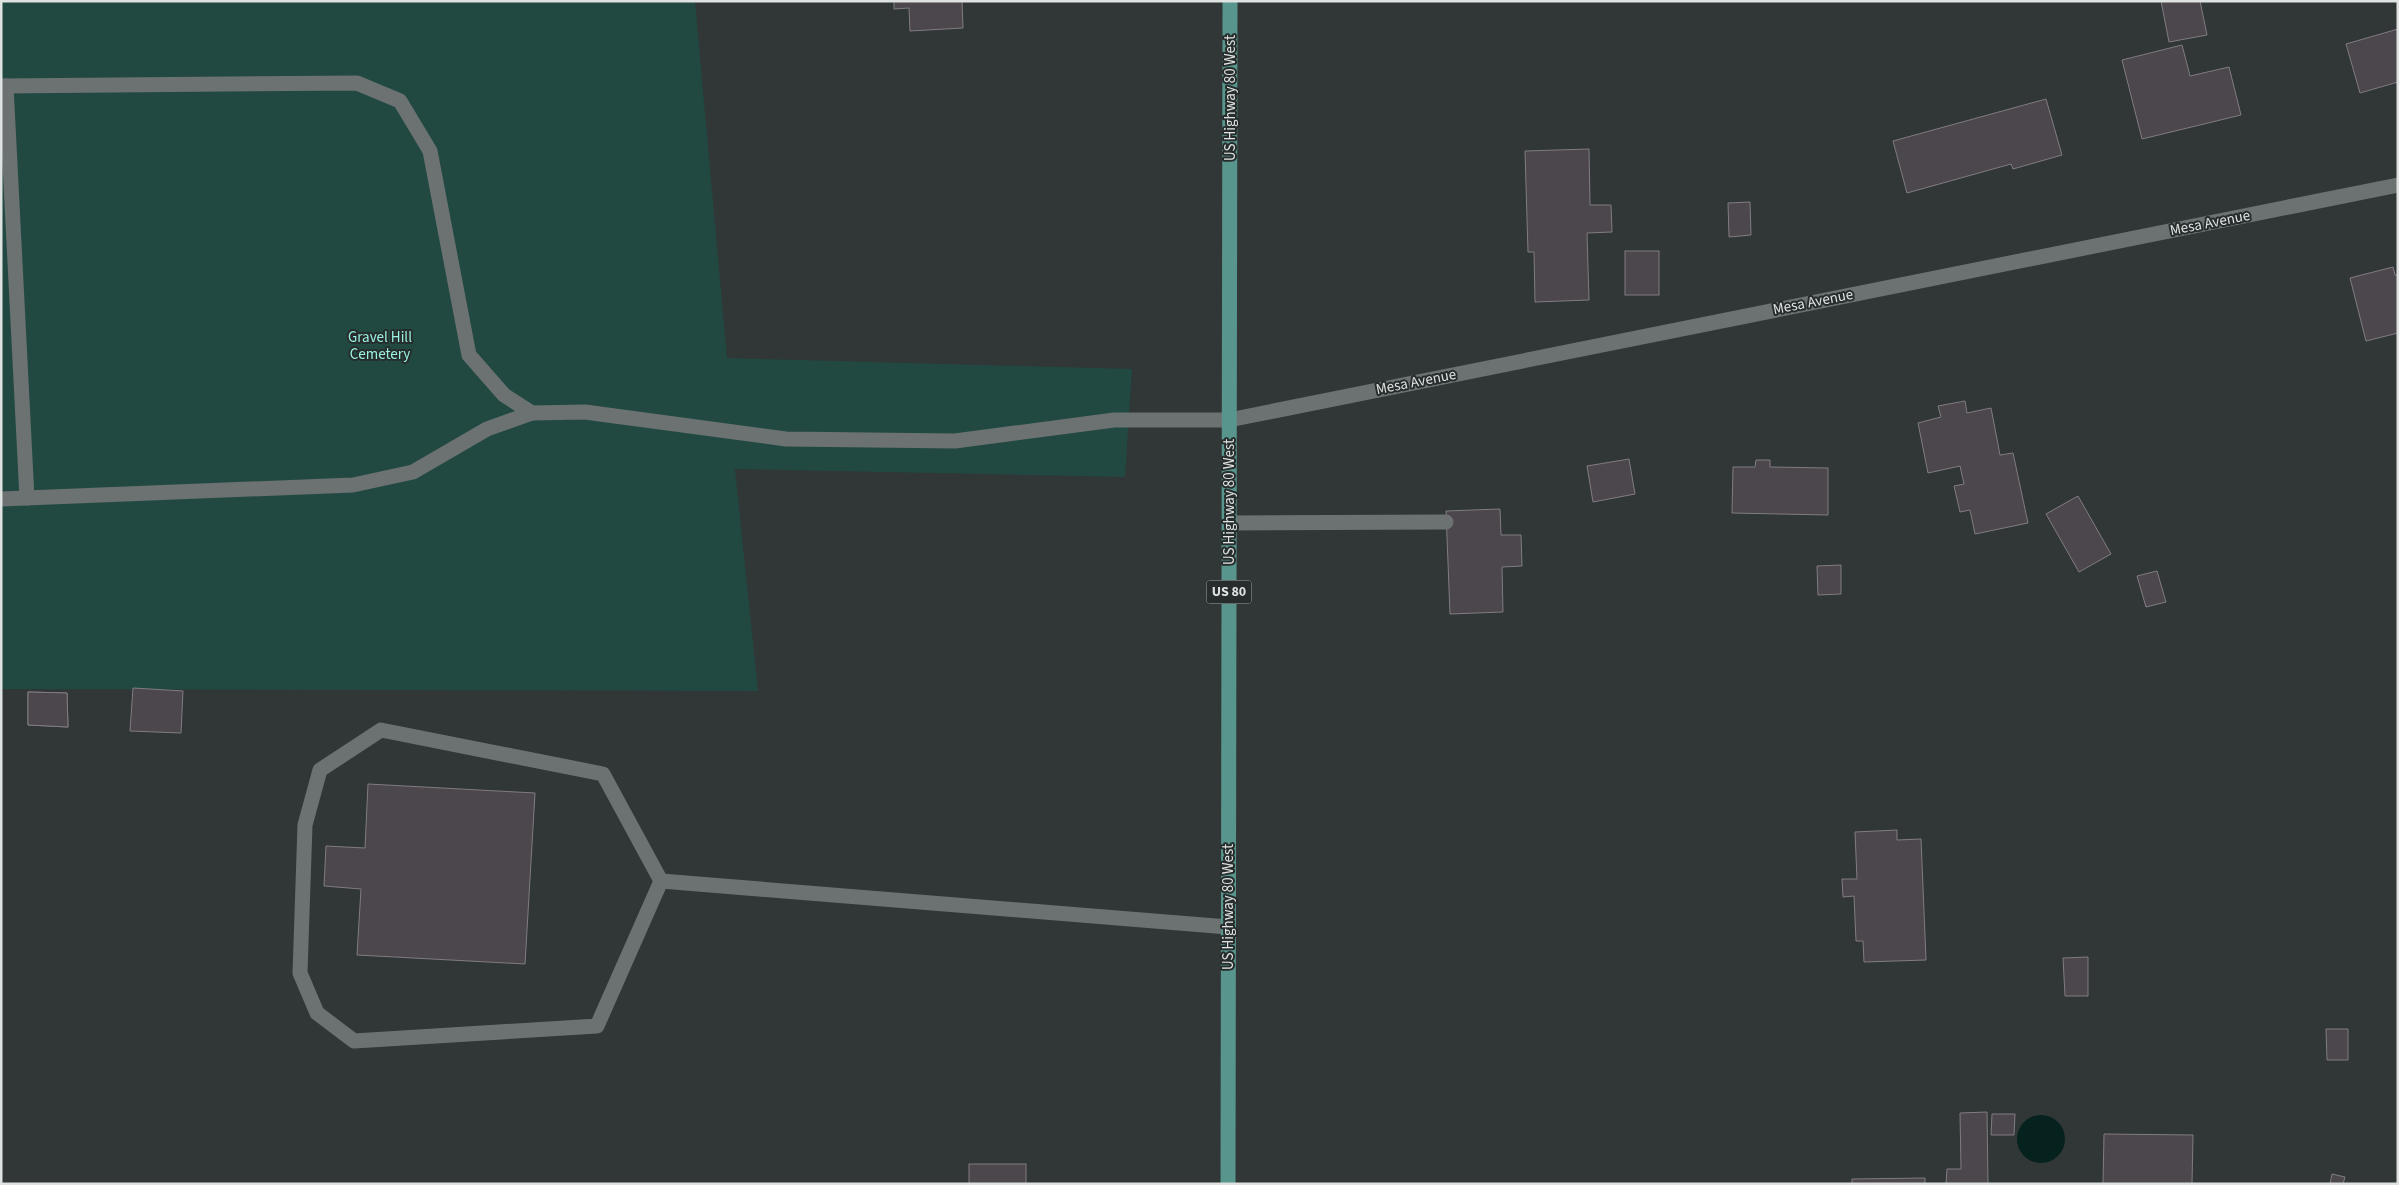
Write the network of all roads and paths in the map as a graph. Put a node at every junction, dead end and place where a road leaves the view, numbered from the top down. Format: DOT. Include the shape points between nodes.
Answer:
graph roads {
  1 [pos="1230,1"];
  2 [pos="4,86"];
  3 [pos="2398,185"];
  4 [pos="532,413"];
  5 [pos="1229,420"];
  6 [pos="27,498"];
  7 [pos="1,499"];
  8 [pos="1446,522"];
  9 [pos="1229,523"];
  10 [pos="661,881"];
  11 [pos="1228,927"];
  12 [pos="1228,1184"];
  1 -- 5 [label="main road, US Highway 80 West / US 80"];
  2 -- 4 [label="street" via="357,83 400,101 430,151 469,355 504,395"];
  2 -- 6 [label="street"];
  3 -- 5 [label="street, Mesa Avenue"];
  4 -- 5 [label="street, Mesa Avenue" via="585,412 786,440 955,441 1114,420"];
  4 -- 6 [label="street" via="487,430 413,472 353,485"];
  5 -- 9 [label="main road, US Highway 80 West / US 80"];
  6 -- 7 [label="street"];
  8 -- 9 [label="street"];
  9 -- 11 [label="main road, US Highway 80 West / US 80"];
  10 -- 10 [label="street" via="603,774 381,730 320,770 305,825 300,973 318,1013 354,1041 597,1026"];
  10 -- 11 [label="street"];
  11 -- 12 [label="main road, US Highway 80 West / US 80"];
}
